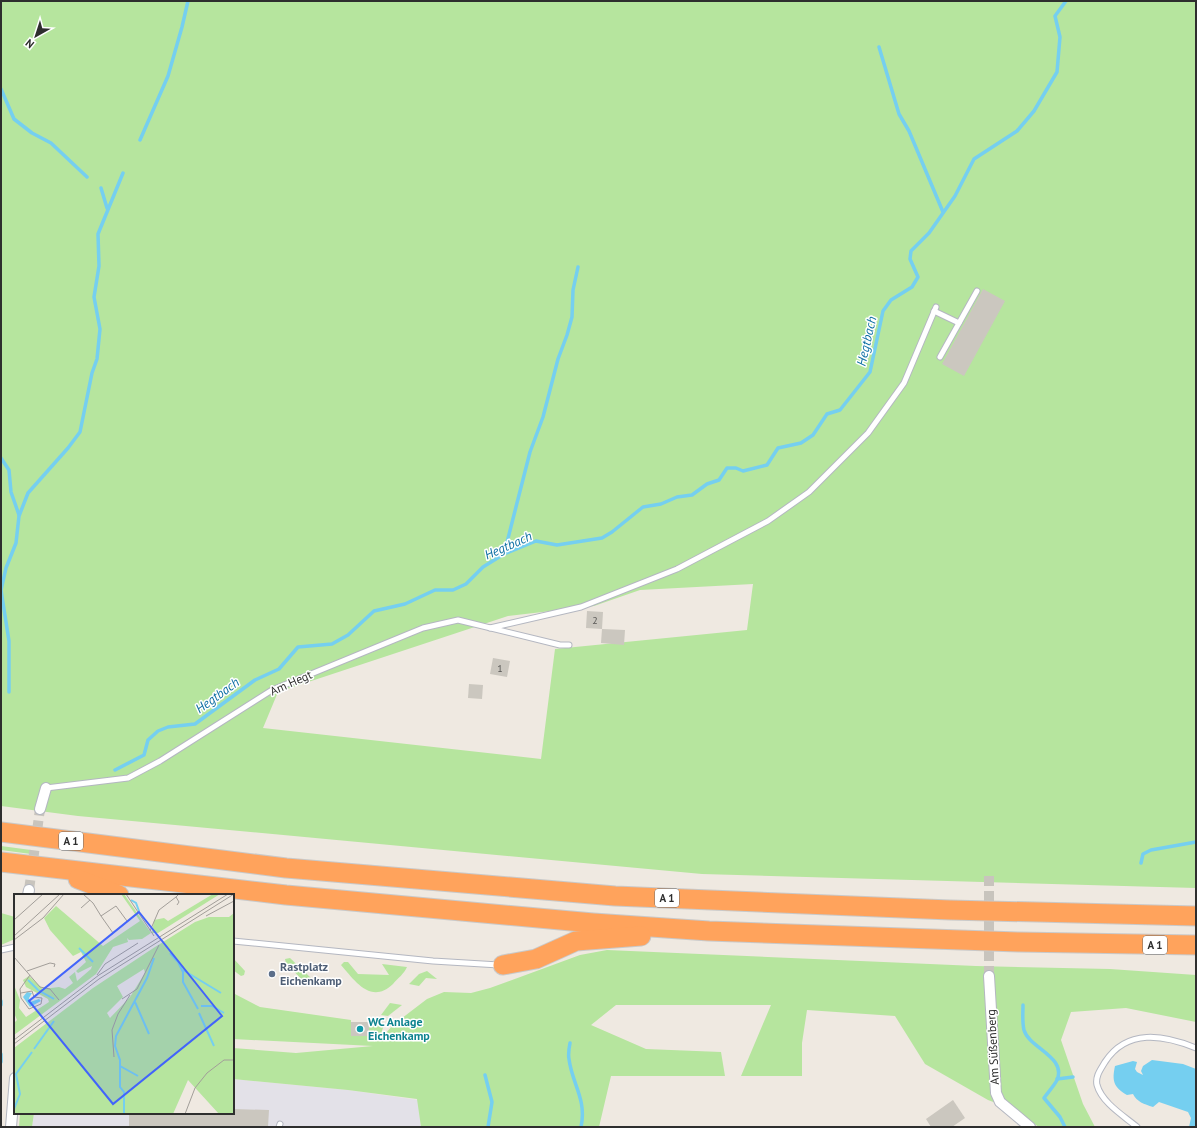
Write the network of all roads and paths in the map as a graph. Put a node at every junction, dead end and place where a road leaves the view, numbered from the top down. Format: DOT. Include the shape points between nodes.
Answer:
graph roads {
  1 [pos="977,291"];
  2 [pos="959,323"];
  3 [pos="940,358"];
  4 [pos="490,628"];
  5 [pos="569,645"];
  6 [pos="46,788"];
  7 [pos="40,809"];
  8 [pos="1,832"];
  9 [pos="1,862"];
  10 [pos="43,868"];
  11 [pos="117,894"];
  12 [pos="1196,916"];
  13 [pos="709,930"];
  14 [pos="234,941"];
  15 [pos="1196,946"];
  16 [pos="14,947"];
  17 [pos="1,950"];
  18 [pos="503,966"];
  19 [pos="989,976"];
  20 [pos="1196,1048"];
  21 [pos="14,1090"];
  22 [pos="11,1127"];
  23 [pos="1030,1127"];
  24 [pos="1137,1127"];
  1 -- 2 [label="lane"];
  2 -- 3 [label="lane"];
  2 -- 4 [label="lane" via="935,309 904,383 868,433 809,492 768,521 677,569 581,607"];
  4 -- 5 [label="lane, Am Hegt"];
  4 -- 6 [label="lane, Am Hegt" via="458,620 424,628 272,690 160,761 128,778"];
  6 -- 7 [label="street, Am Hegt"];
  8 -- 12 [label="highway, A 1" via="286,868 615,896 942,910"];
  9 -- 10 [label="highway, A 1"];
  10 -- 11 [label="highway"];
  10 -- 13 [label="highway, A 1" via="286,895 593,923"];
  13 -- 15 [label="highway, A 1"];
  13 -- 18 [label="highway" via="576,941 536,959"];
  14 -- 18 [label="lane"];
  16 -- 17 [label="lane"];
  19 -- 23 [label="street, Am Süßenberg" via="996,1093 1000,1102"];
  20 -- 24 [label="lane" via="1172,1040 1150,1037 1134,1039 1107,1059 1099,1072 1098,1085 1108,1102"];
  21 -- 22 [label="street"];
}
